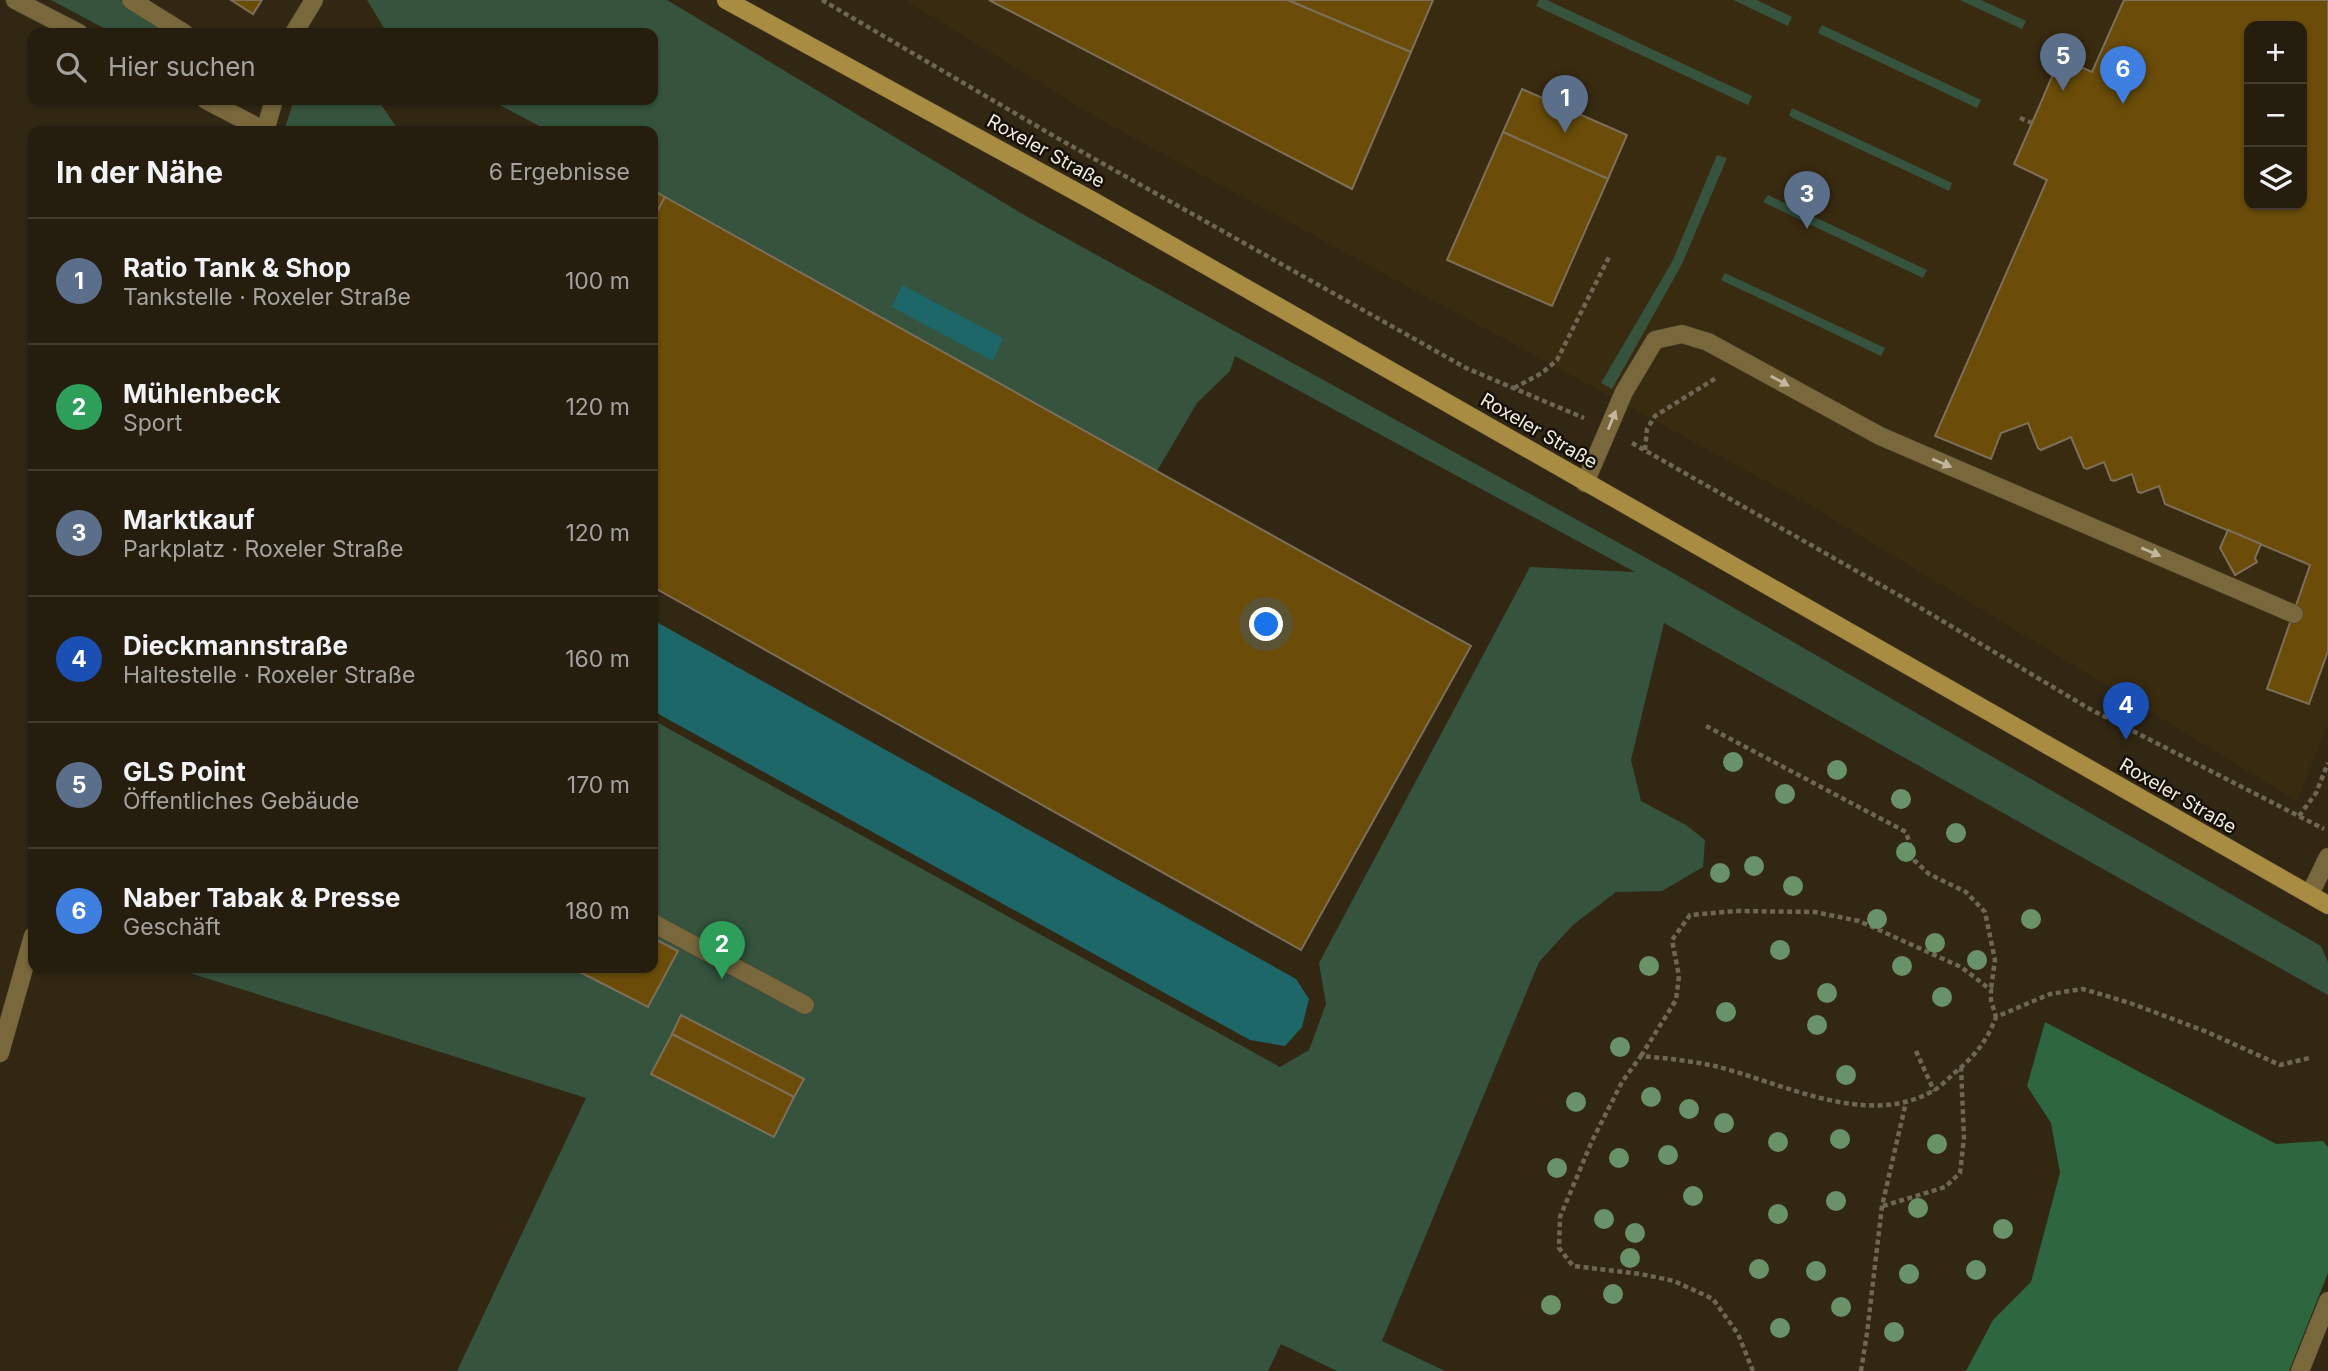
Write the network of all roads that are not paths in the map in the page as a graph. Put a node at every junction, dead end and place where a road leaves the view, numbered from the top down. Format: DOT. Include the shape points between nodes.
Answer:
graph roads {
  1 [pos="15,0"];
  2 [pos="131,0"];
  3 [pos="314,0"];
  4 [pos="726,0"];
  5 [pos="69,28"];
  6 [pos="176,28"];
  7 [pos="297,28"];
  8 [pos="216,105"];
  9 [pos="273,105"];
  10 [pos="255,126"];
  11 [pos="266,126"];
  12 [pos="1585,483"];
  13 [pos="2294,614"];
  14 [pos="2328,857"];
  15 [pos="2310,894"];
  16 [pos="2328,905"];
  17 [pos="658,926"];
  18 [pos="28,954"];
  19 [pos="805,1005"];
  20 [pos="0,1053"];
  21 [pos="2328,1301"];
  22 [pos="2300,1371"];
  1 -- 5 [label="street"];
  2 -- 6 [label="street"];
  3 -- 7 [label="street"];
  4 -- 12 [label="main road, Roxeler Straße" via="1093,201"];
  8 -- 10 [label="street"];
  9 -- 11 [label="street"];
  12 -- 13 [label="street, one-way" via="1624,392 1656,340 1682,334 1708,342 1880,436"];
  12 -- 15 [label="main road, Roxeler Straße"];
  14 -- 15 [label="street"];
  15 -- 16 [label="main road, Roxeler Straße"];
  17 -- 19 [label="street"];
  18 -- 20 [label="street"];
  21 -- 22 [label="street"];
}
